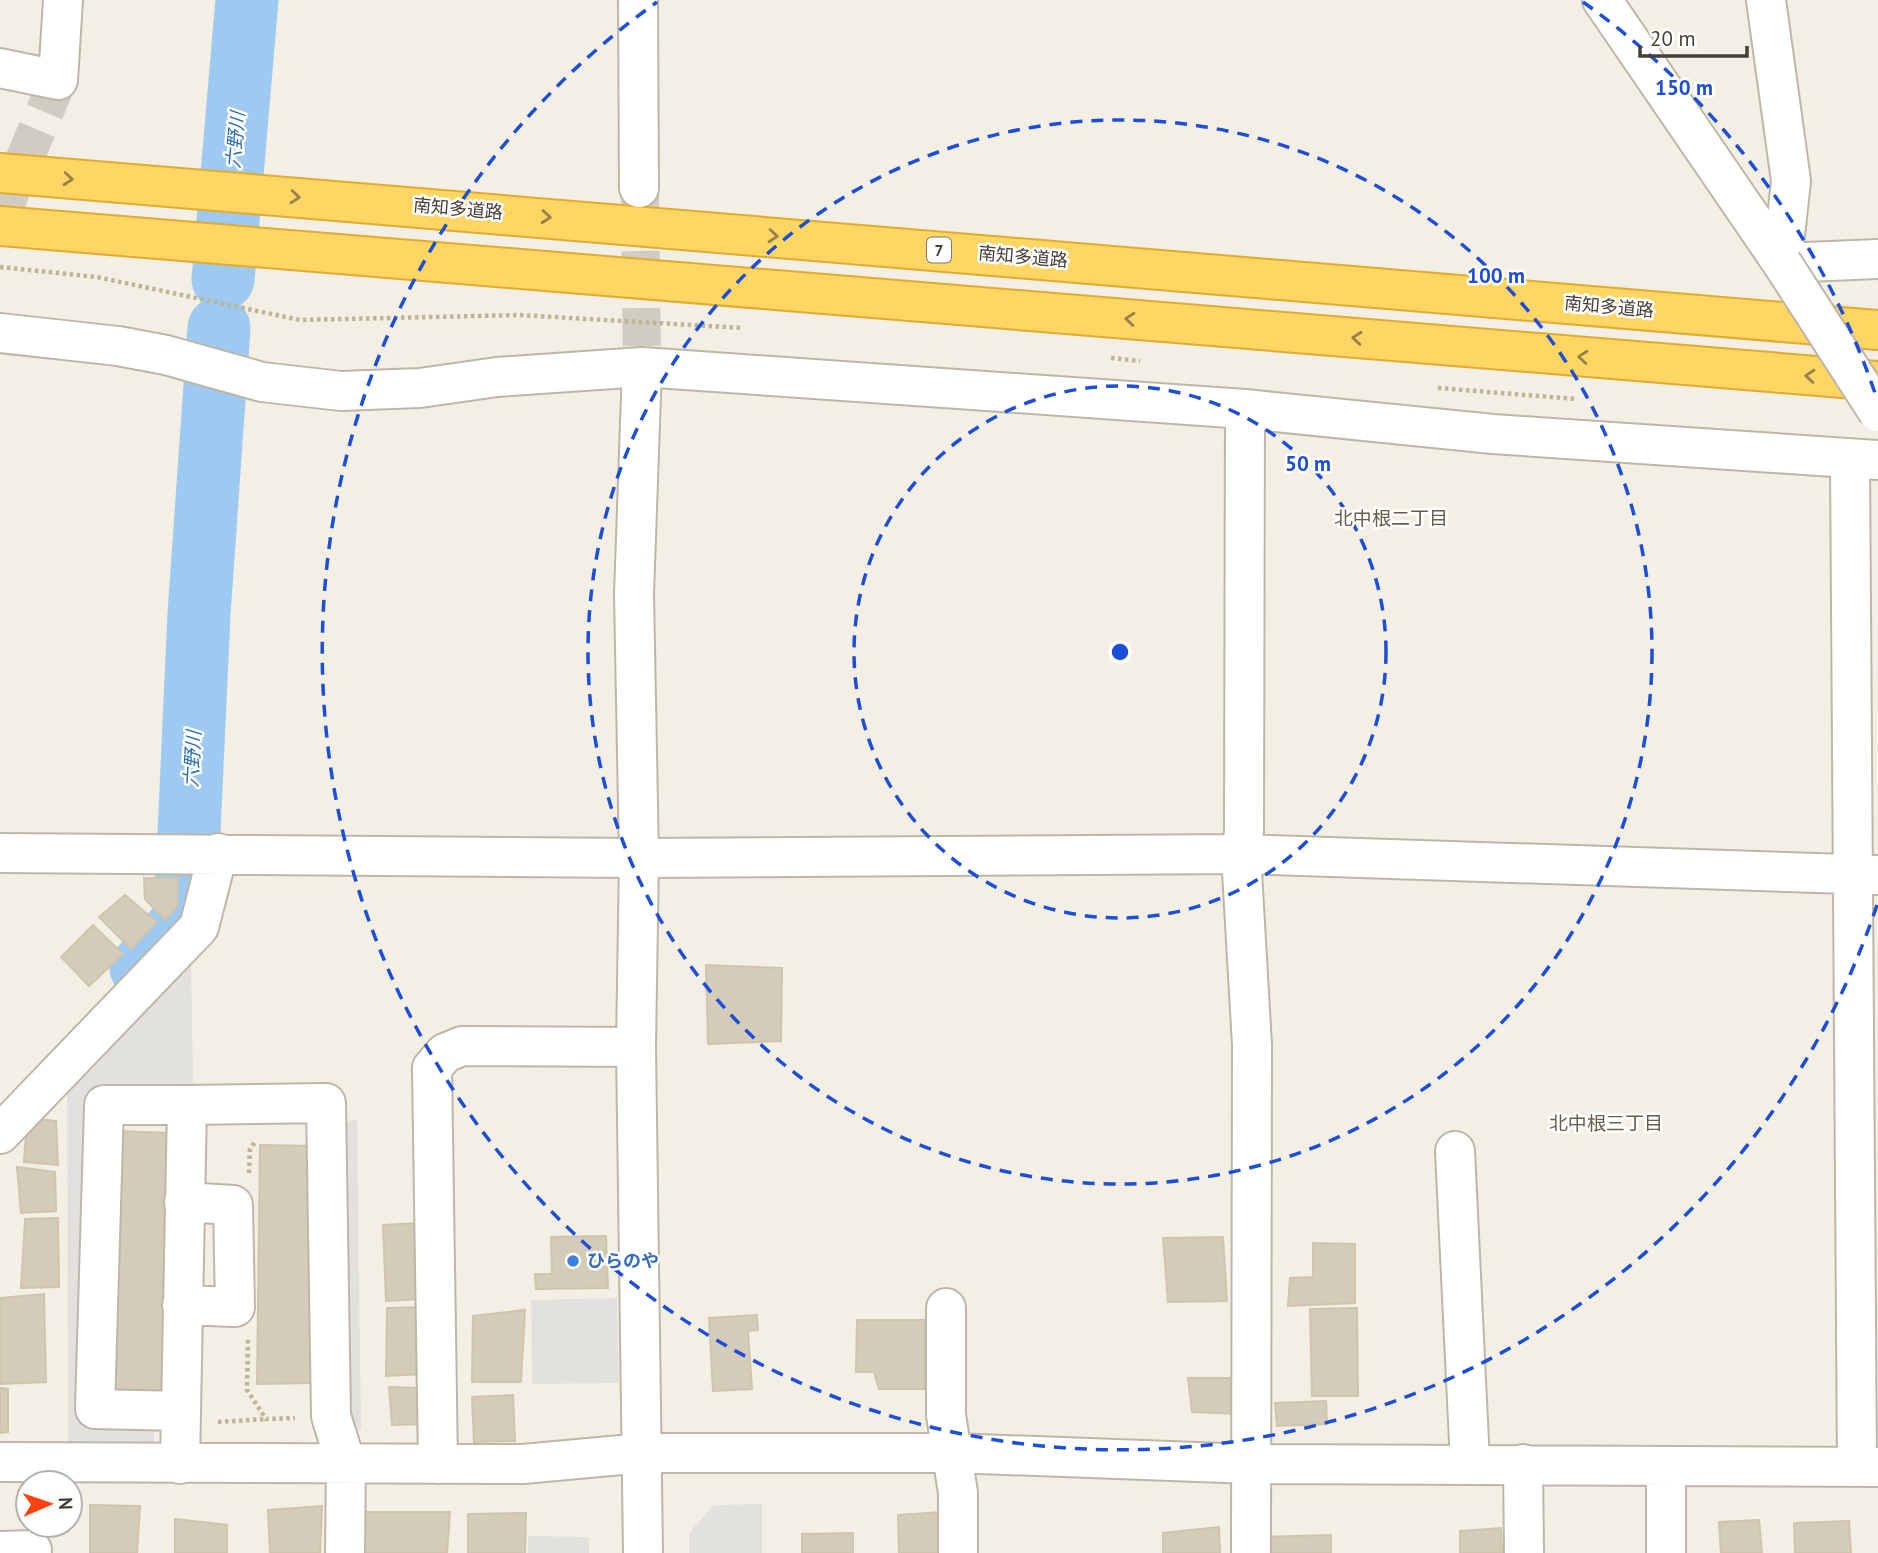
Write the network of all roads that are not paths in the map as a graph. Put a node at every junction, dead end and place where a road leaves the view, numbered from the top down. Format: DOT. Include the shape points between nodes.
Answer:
graph roads {
  1 [pos="63,0"];
  2 [pos="638,0"];
  3 [pos="1602,0"];
  4 [pos="1766,0"];
  5 [pos="0,68"];
  6 [pos="0,173"];
  7 [pos="639,188"];
  8 [pos="0,226"];
  9 [pos="1878,260"];
  10 [pos="1782,263"];
  11 [pos="1878,330"];
  12 [pos="0,333"];
  13 [pos="642,367"];
  14 [pos="1878,381"];
  15 [pos="1245,409"];
  16 [pos="1878,412"];
  17 [pos="1864,461"];
  18 [pos="0,853"];
  19 [pos="204,853"];
  20 [pos="1241,854"];
  21 [pos="639,858"];
  22 [pos="1866,876"];
  23 [pos="636,1046"];
  24 [pos="187,1105"];
  25 [pos="0,1134"];
  26 [pos="1455,1151"];
  27 [pos="184,1202"];
  28 [pos="182,1305"];
  29 [pos="946,1308"];
  30 [pos="180,1417"];
  31 [pos="952,1452"];
  32 [pos="643,1453"];
  33 [pos="1470,1463"];
  34 [pos="180,1464"];
  35 [pos="346,1464"];
  36 [pos="438,1464"];
  37 [pos="1251,1464"];
  38 [pos="1523,1464"];
  39 [pos="1666,1467"];
  40 [pos="1868,1467"];
  41 [pos="24,1469"];
  42 [pos="345,1553"];
  43 [pos="643,1553"];
  44 [pos="958,1553"];
  45 [pos="1251,1553"];
  46 [pos="1524,1553"];
  47 [pos="1666,1553"];
  1 -- 5 [label="street" via="58,80"];
  2 -- 7 [label="street"];
  3 -- 10 [label="street"];
  4 -- 10 [label="street" via="1791,181"];
  6 -- 11 [label="highway, 南知多道路 / 7, one-way"];
  14 -- 8 [label="highway, one-way"];
  9 -- 10 [label="street"];
  10 -- 16 [label="street, bridge"];
  12 -- 13 [label="street" via="118,346 262,382 341,391"];
  13 -- 15 [label="street"];
  13 -- 21 [label="street" via="634,594"];
  15 -- 17 [label="street" via="1493,434"];
  15 -- 20 [label="street"];
  17 -- 22 [label="street"];
  18 -- 19 [label="street"];
  19 -- 21 [label="street"];
  19 -- 25 [label="street" via="199,927 134,980 67,1050"];
  20 -- 21 [label="street"];
  20 -- 22 [label="street"];
  20 -- 37 [label="street" via="1252,1045"];
  21 -- 23 [label="street"];
  22 -- 40 [label="street"];
  23 -- 32 [label="street"];
  23 -- 36 [label="street" via="462,1046 445,1053 432,1068"];
  24 -- 27 [label="street"];
  24 -- 30 [label="street" via="104,1105 95,1409"];
  24 -- 35 [label="street" via="326,1103 331,1416"];
  26 -- 33 [label="street"];
  27 -- 28 [label="street"];
  27 -- 28 [label="street" via="233,1205 234,1307"];
  28 -- 30 [label="street"];
  29 -- 31 [label="street" via="946,1415"];
  30 -- 34 [label="street"];
  31 -- 32 [label="street"];
  31 -- 37 [label="street"];
  31 -- 44 [label="street" via="958,1493"];
  32 -- 36 [label="street" via="523,1464"];
  32 -- 43 [label="street"];
  33 -- 37 [label="street"];
  33 -- 38 [label="street"];
  34 -- 35 [label="street"];
  34 -- 41 [label="street"];
  35 -- 36 [label="street"];
  35 -- 42 [label="street"];
  37 -- 45 [label="street"];
  38 -- 39 [label="street"];
  38 -- 46 [label="street"];
  39 -- 40 [label="street"];
  39 -- 47 [label="street"];
}
